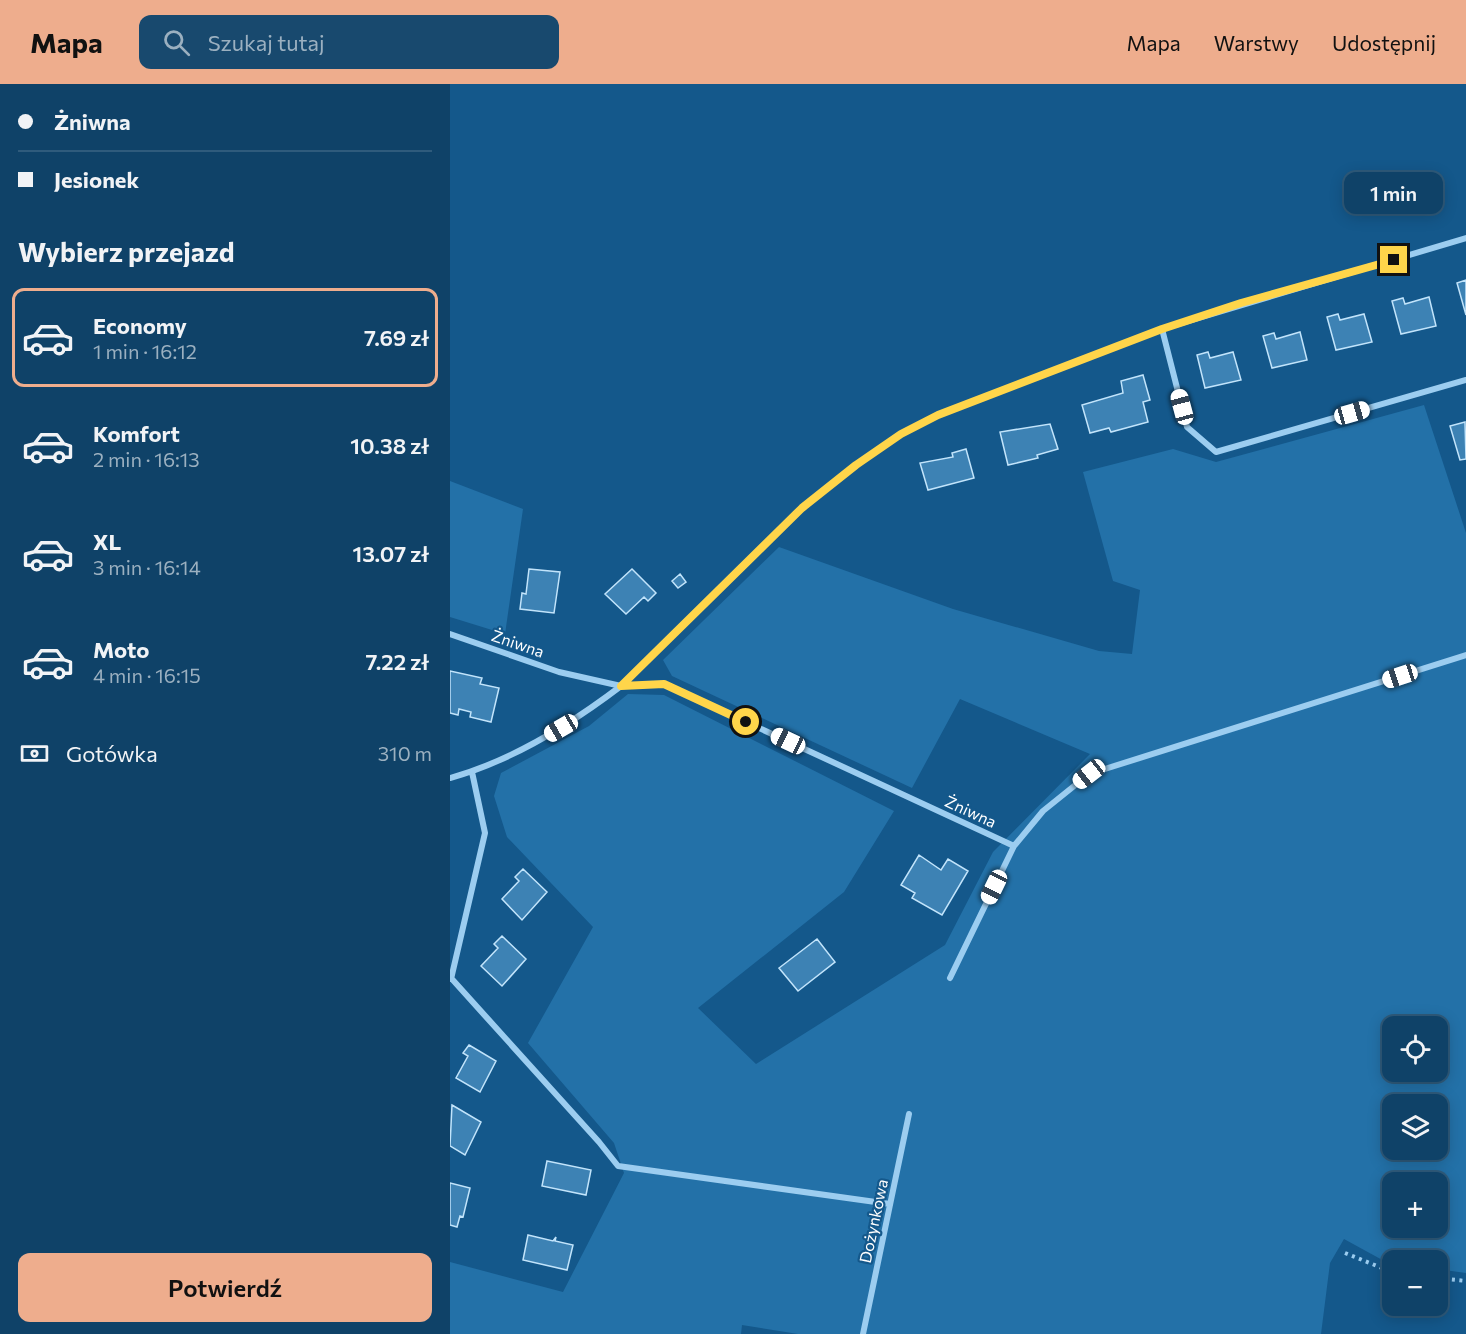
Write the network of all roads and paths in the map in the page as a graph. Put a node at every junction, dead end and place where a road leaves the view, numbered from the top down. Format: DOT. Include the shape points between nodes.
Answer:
graph roads {
  1 [pos="1466,238"];
  2 [pos="1162,329"];
  3 [pos="1466,380"];
  4 [pos="450,634"];
  5 [pos="1466,655"];
  6 [pos="621,686"];
  7 [pos="472,772"];
  8 [pos="450,778"];
  9 [pos="1014,846"];
  10 [pos="950,978"];
  11 [pos="451,980"];
  12 [pos="909,1114"];
  13 [pos="890,1204"];
  14 [pos="1345,1253"];
  15 [pos="1382,1268"];
  16 [pos="1448,1279"];
  17 [pos="1466,1281"];
  18 [pos="863,1334"];
  1 -- 2 [label="street"];
  2 -- 3 [label="street" via="1188,427 1216,452"];
  2 -- 6 [label="street" via="938,415 901,434 802,508"];
  4 -- 6 [label="street, Żniwna" via="559,672"];
  5 -- 9 [label="street" via="1089,774 1043,811"];
  6 -- 7 [label="street" via="576,719"];
  6 -- 9 [label="street, Żniwna" via="664,684"];
  7 -- 8 [label="street"];
  7 -- 11 [label="street" via="485,833"];
  9 -- 10 [label="street"];
  11 -- 13 [label="street" via="618,1166"];
  12 -- 13 [label="street, Dożynkowa"];
  13 -- 18 [label="street, Dożynkowa"];
  14 -- 15 [label="path"];
  16 -- 17 [label="path"];
}
